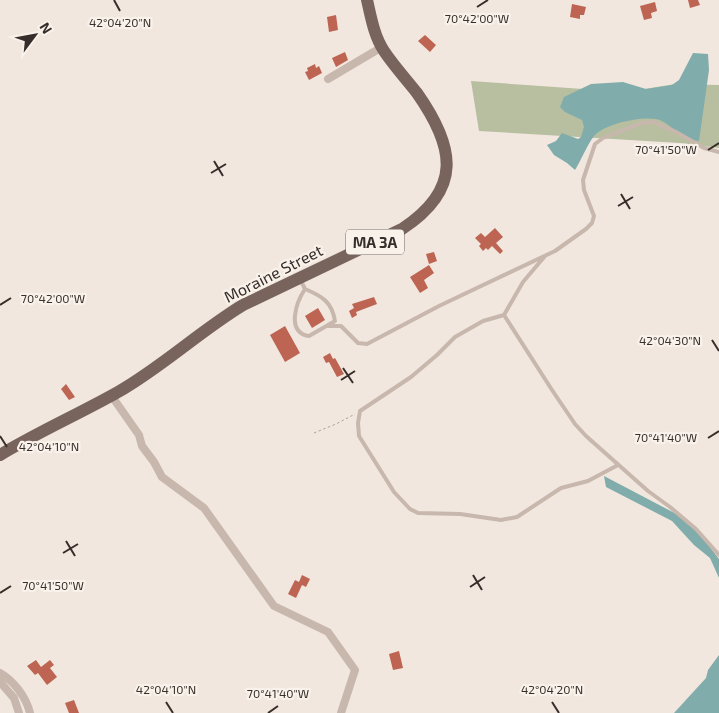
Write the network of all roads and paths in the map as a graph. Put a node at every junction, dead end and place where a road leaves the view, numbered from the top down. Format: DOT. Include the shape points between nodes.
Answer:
graph roads {
  1 [pos="367,0"];
  2 [pos="382,47"];
  3 [pos="328,79"];
  4 [pos="719,152"];
  5 [pos="545,256"];
  6 [pos="298,277"];
  7 [pos="305,289"];
  8 [pos="504,315"];
  9 [pos="328,326"];
  10 [pos="114,394"];
  11 [pos="360,411"];
  12 [pos="314,433"];
  13 [pos="0,455"];
  14 [pos="618,465"];
  15 [pos="719,555"];
  16 [pos="0,673"];
  17 [pos="0,682"];
  18 [pos="22,694"];
  19 [pos="14,698"];
  20 [pos="19,713"];
  21 [pos="30,713"];
  22 [pos="341,713"];
  1 -- 2 [label="main road, Moraine Street / MA 3A"];
  2 -- 3 [label="street"];
  2 -- 6 [label="main road, Moraine Street / MA 3A" via="429,110 440,131 448,162 445,179 432,203 412,222"];
  4 -- 5 [label="lane" via="652,122 603,138 596,144 583,180 594,216 592,223 574,239"];
  5 -- 8 [label="lane" via="523,282"];
  5 -- 9 [label="lane" via="438,306 367,344 358,342 341,326"];
  6 -- 7 [label="lane"];
  6 -- 10 [label="main road, Moraine Street / MA 3A" via="228,314 180,351"];
  7 -- 9 [label="lane" via="329,303 335,322"];
  7 -- 9 [label="lane" via="297,302 294,320 299,331 309,336"];
  8 -- 11 [label="lane" via="483,321 455,338 410,377"];
  8 -- 14 [label="lane" via="575,424"];
  10 -- 13 [label="main road, MA 3A"];
  10 -- 22 [label="street" via="162,476 204,508 274,606 328,632 355,670"];
  11 -- 12 [label="path"];
  11 -- 14 [label="lane" via="359,436 394,492 418,513 460,514 501,520 517,517 560,488 588,481"];
  14 -- 15 [label="lane" via="696,529"];
  16 -- 18 [label="street"];
  17 -- 19 [label="street"];
  18 -- 19 [label="street"];
  18 -- 21 [label="street"];
  19 -- 20 [label="street"];
}
